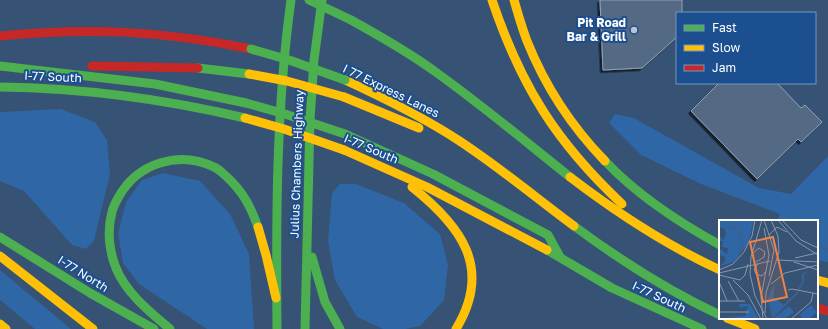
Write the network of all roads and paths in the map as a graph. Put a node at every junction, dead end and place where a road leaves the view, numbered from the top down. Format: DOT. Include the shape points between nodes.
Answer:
graph roads {
  1 [pos="291,0"];
  2 [pos="309,0"];
  3 [pos="323,0"];
  4 [pos="492,0"];
  5 [pos="515,0"];
  6 [pos="0,36"];
  7 [pos="0,66"];
  8 [pos="12,68"];
  9 [pos="0,87"];
  10 [pos="392,170"];
  11 [pos="512,178"];
  12 [pos="0,237"];
  13 [pos="307,241"];
  14 [pos="719,244"];
  15 [pos="689,255"];
  16 [pos="0,256"];
  17 [pos="560,257"];
  18 [pos="719,270"];
  19 [pos="818,280"];
  20 [pos="828,283"];
  21 [pos="276,298"];
  22 [pos="818,308"];
  23 [pos="828,311"];
  24 [pos="719,315"];
  25 [pos="729,319"];
  26 [pos="0,324"];
  27 [pos="6,329"];
  28 [pos="93,329"];
  29 [pos="154,329"];
  30 [pos="170,329"];
  31 [pos="277,329"];
  32 [pos="305,329"];
  33 [pos="340,329"];
  34 [pos="456,329"];
  35 [pos="702,329"];
  36 [pos="754,329"];
  1 -- 21 [label="highway, Julius Chambers Highway" via="282,73 277,157"];
  2 -- 15 [label="highway, bridge" via="395,45 437,73 618,213"];
  3 -- 13 [label="highway, Julius Chambers Highway" via="312,76"];
  4 -- 15 [label="highway" via="518,69 562,141 616,199 641,221"];
  5 -- 14 [label="highway" via="531,49 547,83 567,116 588,143 623,181 653,205 684,226"];
  6 -- 11 [label="highway, I 77 Express Lanes, bridge" via="59,30 127,30 180,36 252,49 346,80 397,104 434,125"];
  7 -- 8 [label="highway"];
  8 -- 11 [label="highway, bridge" via="159,67 249,74 300,84 384,112"];
  8 -- 17 [label="highway, bridge" via="155,84 202,92 292,116 345,134 410,163 548,235"];
  9 -- 10 [label="highway, I-77 South, bridge" via="58,88 129,95 199,107 284,129"];
  10 -- 17 [label="highway, I-77 South"];
  10 -- 34 [label="highway" via="444,215 467,249 473,271 472,294 466,314"];
  11 -- 24 [label="highway, I 77 Express Lanes" via="626,263 677,294"];
  12 -- 29 [label="highway, I-77 North"];
  13 -- 32 [label="highway, Julius Chambers Highway"];
  13 -- 33 [label="highway" via="321,291"];
  15 -- 18 [label="highway"];
  16 -- 28 [label="highway"];
  17 -- 35 [label="highway, I-77 South" via="626,294"];
  19 -- 20 [label="highway"];
  21 -- 30 [label="highway" via="258,228 239,188 225,174 208,164 190,159 162,161 139,172 120,191 110,215 109,236 112,258 122,278 137,299"];
  21 -- 31 [label="highway, Julius Chambers Highway"];
  22 -- 23 [label="highway"];
  25 -- 36 [label="highway"];
  26 -- 27 [label="highway"];
}
